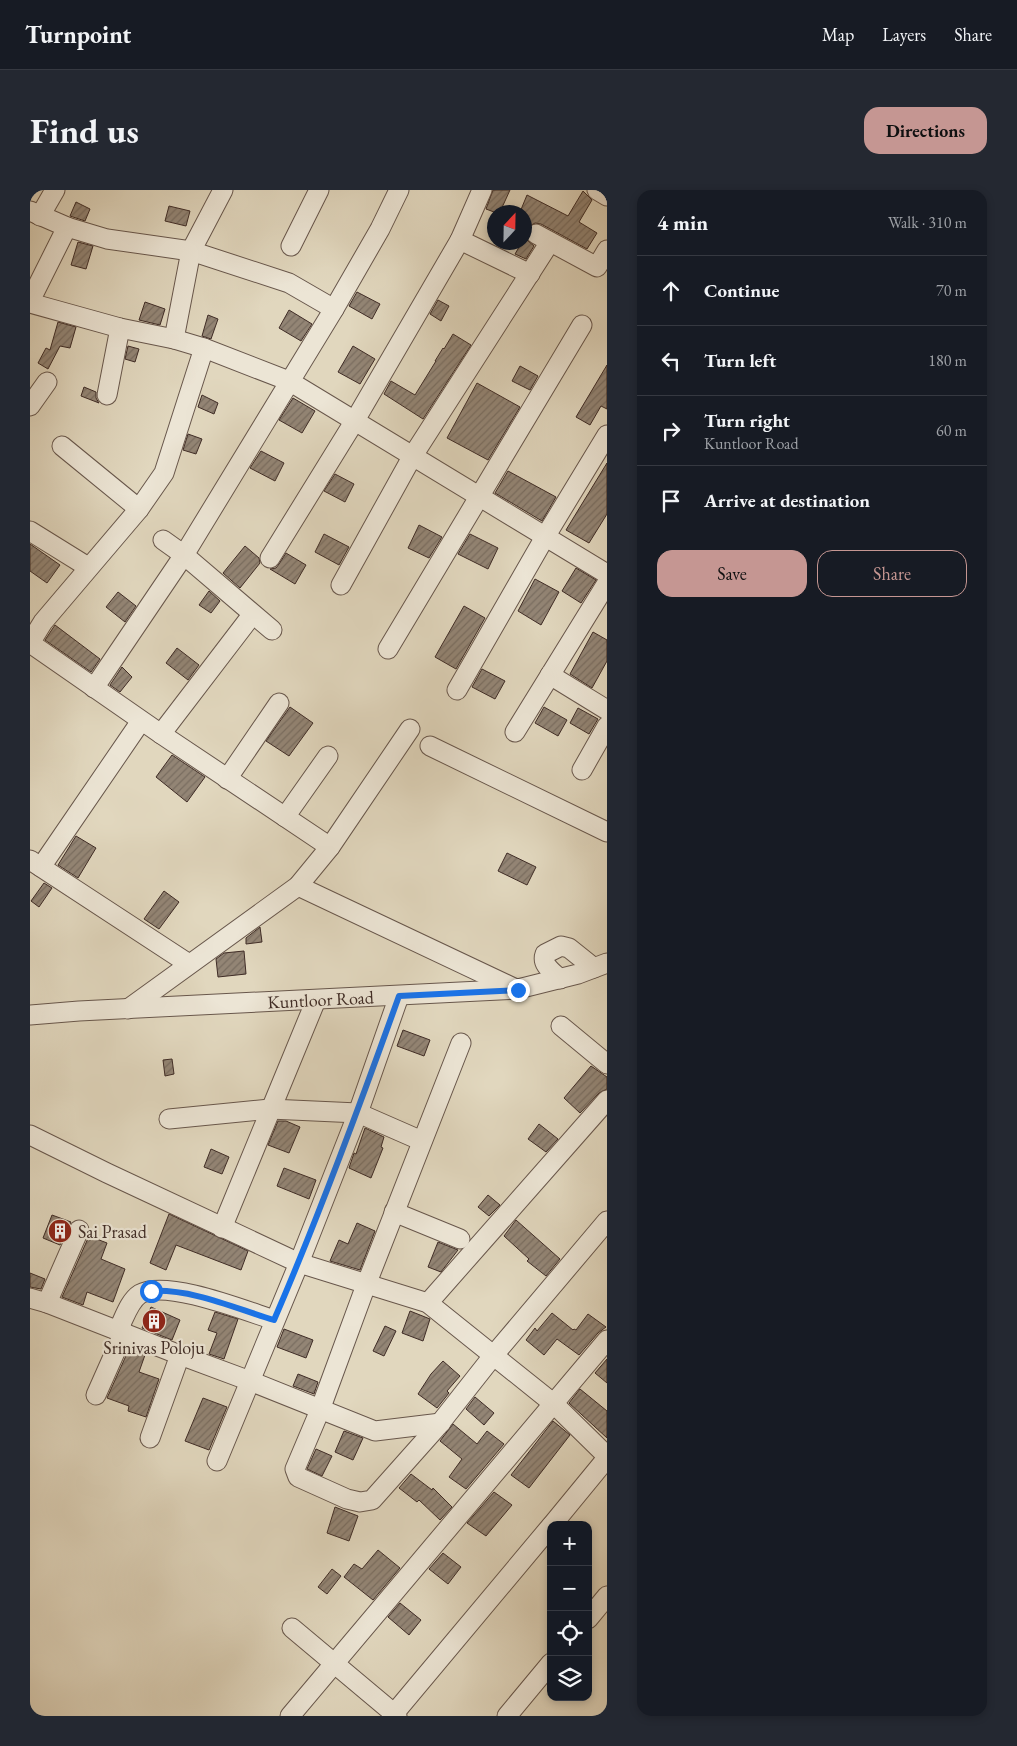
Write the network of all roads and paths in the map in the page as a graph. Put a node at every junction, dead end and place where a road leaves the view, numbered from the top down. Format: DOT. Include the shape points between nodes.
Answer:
graph roads {
  1 [pos="55,190"];
  2 [pos="223,190"];
  3 [pos="320,190"];
  4 [pos="399,190"];
  5 [pos="482,190"];
  6 [pos="597,190"];
  7 [pos="607,196"];
  8 [pos="35,213"];
  9 [pos="67,227"];
  10 [pos="460,240"];
  11 [pos="291,246"];
  12 [pos="607,250"];
  13 [pos="191,251"];
  14 [pos="602,270"];
  15 [pos="530,274"];
  16 [pos="30,302"];
  17 [pos="334,309"];
  18 [pos="582,325"];
  19 [pos="120,328"];
  20 [pos="174,340"];
  21 [pos="204,348"];
  22 [pos="289,381"];
  23 [pos="47,382"];
  24 [pos="107,395"];
  25 [pos="30,406"];
  26 [pos="354,422"];
  27 [pos="607,435"];
  28 [pos="62,446"];
  29 [pos="412,457"];
  30 [pos="479,497"];
  31 [pos="139,509"];
  32 [pos="30,531"];
  33 [pos="545,537"];
  34 [pos="163,540"];
  35 [pos="184,555"];
  36 [pos="270,558"];
  37 [pos="88,567"];
  38 [pos="607,574"];
  39 [pos="607,583"];
  40 [pos="341,585"];
  41 [pos="252,615"];
  42 [pos="36,618"];
  43 [pos="272,630"];
  44 [pos="30,643"];
  45 [pos="388,649"];
  46 [pos="550,675"];
  47 [pos="94,688"];
  48 [pos="457,690"];
  49 [pos="279,703"];
  50 [pos="607,710"];
  51 [pos="141,721"];
  52 [pos="607,726"];
  53 [pos="410,729"];
  54 [pos="515,732"];
  55 [pos="161,734"];
  56 [pos="430,746"];
  57 [pos="328,756"];
  58 [pos="582,770"];
  59 [pos="227,779"];
  60 [pos="285,817"];
  61 [pos="607,832"];
  62 [pos="330,847"];
  63 [pos="36,864"];
  64 [pos="298,886"];
  65 [pos="189,964"];
  66 [pos="601,965"];
  67 [pos="560,979"];
  68 [pos="518,990"];
  69 [pos="399,996"];
  70 [pos="316,1000"];
  71 [pos="128,1009"];
  72 [pos="30,1015"];
  73 [pos="562,1026"];
  74 [pos="461,1043"];
  75 [pos="607,1064"];
  76 [pos="607,1100"];
  77 [pos="270,1109"];
  78 [pos="358,1113"];
  79 [pos="169,1120"];
  80 [pos="30,1135"];
  81 [pos="422,1141"];
  82 [pos="394,1212"];
  83 [pos="607,1221"];
  84 [pos="222,1228"];
  85 [pos="79,1230"];
  86 [pos="460,1239"];
  87 [pos="299,1263"];
  88 [pos="366,1284"];
  89 [pos="39,1300"];
  90 [pos="428,1303"];
  91 [pos="274,1320"];
  92 [pos="121,1331"];
  93 [pos="607,1340"];
  94 [pos="180,1355"];
  95 [pos="493,1356"];
  96 [pos="250,1381"];
  97 [pos="96,1394"];
  98 [pos="554,1404"];
  99 [pos="320,1410"];
  100 [pos="441,1423"];
  101 [pos="150,1438"];
  102 [pos="607,1457"];
  103 [pos="217,1461"];
  104 [pos="554,1521"];
  105 [pos="547,1530"];
  106 [pos="607,1596"];
  107 [pos="592,1614"];
  108 [pos="292,1628"];
  109 [pos="334,1664"];
  110 [pos="547,1668"];
  111 [pos="394,1715"];
  112 [pos="290,1716"];
  113 [pos="506,1716"];
  1 -- 8 [label="street"];
  2 -- 13 [label="street"];
  3 -- 11 [label="street"];
  4 -- 17 [label="street"];
  5 -- 10 [label="street"];
  6 -- 7 [label="street"];
  8 -- 9 [label="street"];
  9 -- 13 [label="street" via="107,238"];
  9 -- 16 [label="street"];
  10 -- 15 [label="street"];
  10 -- 26 [label="street"];
  12 -- 14 [label="street"];
  13 -- 17 [label="street" via="289,283"];
  13 -- 20 [label="street"];
  14 -- 15 [label="street" via="543,238"];
  15 -- 29 [label="street"];
  16 -- 19 [label="street"];
  17 -- 22 [label="street"];
  18 -- 30 [label="street"];
  19 -- 20 [label="street"];
  19 -- 24 [label="street"];
  20 -- 21 [label="street"];
  21 -- 22 [label="street"];
  21 -- 31 [label="street" via="164,473"];
  22 -- 26 [label="street"];
  22 -- 35 [label="street"];
  23 -- 25 [label="street"];
  26 -- 29 [label="street"];
  26 -- 36 [label="street"];
  27 -- 33 [label="street"];
  28 -- 31 [label="street"];
  29 -- 30 [label="street"];
  29 -- 40 [label="street"];
  30 -- 33 [label="street"];
  30 -- 45 [label="street"];
  31 -- 37 [label="street"];
  32 -- 37 [label="street"];
  33 -- 38 [label="street"];
  33 -- 48 [label="street"];
  34 -- 35 [label="street"];
  35 -- 41 [label="street"];
  35 -- 47 [label="street"];
  37 -- 42 [label="street"];
  39 -- 46 [label="street"];
  41 -- 43 [label="street"];
  41 -- 55 [label="street"];
  42 -- 44 [label="street"];
  44 -- 47 [label="street"];
  46 -- 50 [label="street"];
  46 -- 54 [label="street"];
  47 -- 51 [label="street"];
  49 -- 59 [label="street"];
  51 -- 55 [label="street"];
  51 -- 63 [label="street"];
  52 -- 58 [label="street"];
  53 -- 62 [label="street"];
  55 -- 59 [label="street"];
  56 -- 61 [label="street"];
  57 -- 60 [label="street"];
  59 -- 60 [label="street"];
  60 -- 62 [label="street"];
  62 -- 64 [label="street"];
  63 -- 65 [label="street"];
  64 -- 65 [label="street"];
  64 -- 68 [label="street"];
  65 -- 71 [label="street"];
  66 -- 67 [label="street, Kuntloor Road"];
  66 -- 67 [label="street" via="561,946 545,954 544,959"];
  67 -- 68 [label="street, Kuntloor Road"];
  68 -- 69 [label="street, Kuntloor Road"];
  69 -- 70 [label="street, Kuntloor Road"];
  69 -- 78 [label="street"];
  70 -- 71 [label="street, Kuntloor Road"];
  70 -- 77 [label="street"];
  71 -- 72 [label="street, Kuntloor Road"];
  73 -- 75 [label="street"];
  74 -- 81 [label="street"];
  76 -- 90 [label="street"];
  77 -- 78 [label="street"];
  77 -- 79 [label="street"];
  77 -- 84 [label="street"];
  78 -- 81 [label="street"];
  78 -- 87 [label="street"];
  80 -- 84 [label="street"];
  81 -- 82 [label="street"];
  82 -- 86 [label="street"];
  82 -- 88 [label="street"];
  83 -- 95 [label="street"];
  84 -- 87 [label="street"];
  85 -- 89 [label="street"];
  87 -- 88 [label="street"];
  87 -- 91 [label="street"];
  88 -- 90 [label="street"];
  88 -- 99 [label="street"];
  89 -- 92 [label="street"];
  90 -- 95 [label="street"];
  91 -- 92 [label="street" via="196,1295 151,1291 140,1294 132,1302"];
  91 -- 96 [label="street"];
  92 -- 94 [label="street"];
  92 -- 97 [label="street"];
  93 -- 98 [label="street"];
  94 -- 96 [label="street"];
  94 -- 101 [label="street"];
  95 -- 98 [label="street"];
  95 -- 100 [label="street"];
  96 -- 99 [label="street"];
  96 -- 103 [label="street"];
  98 -- 102 [label="street"];
  98 -- 109 [label="street"];
  99 -- 100 [label="street" via="375,1431"];
  99 -- 100 [label="street" via="296,1473 304,1481 360,1502 372,1500"];
  102 -- 104 [label="street"];
  105 -- 111 [label="street"];
  106 -- 107 [label="street"];
  108 -- 109 [label="street"];
  109 -- 111 [label="street"];
  109 -- 112 [label="street"];
  110 -- 113 [label="street"];
}
